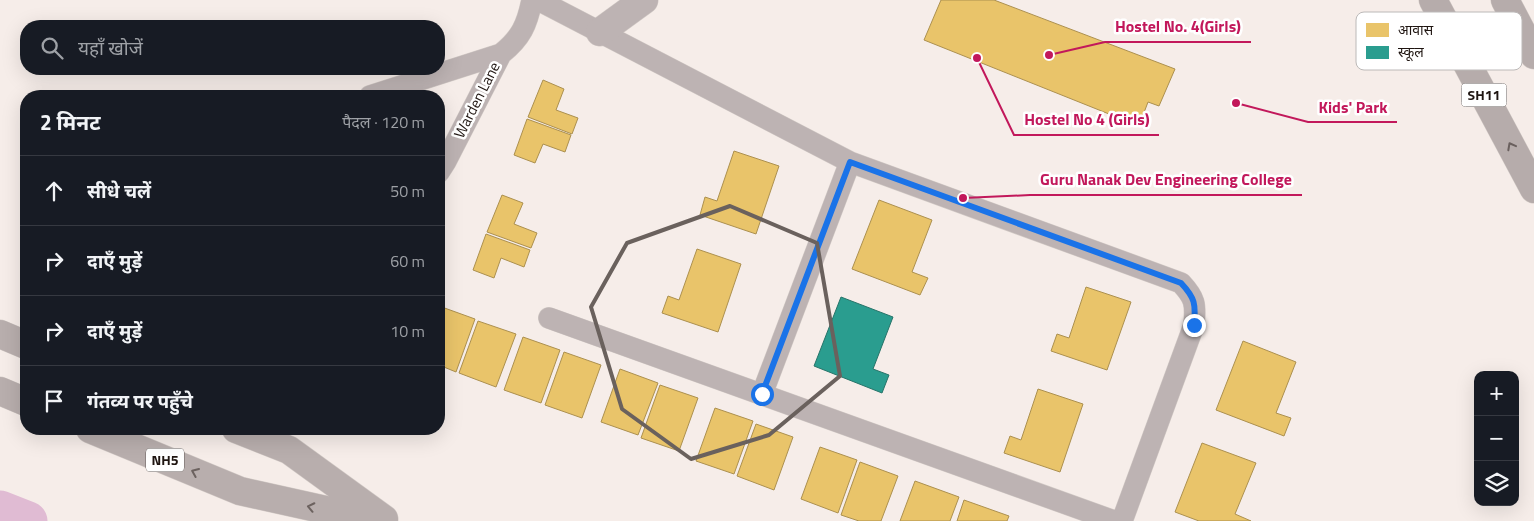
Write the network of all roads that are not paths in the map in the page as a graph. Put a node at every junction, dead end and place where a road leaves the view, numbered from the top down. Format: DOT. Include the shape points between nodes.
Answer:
graph roads {
  1 [pos="532,0"];
  2 [pos="538,0"];
  3 [pos="644,0"];
  4 [pos="1434,0"];
  5 [pos="1505,0"];
  6 [pos="1440,12"];
  7 [pos="1511,12"];
  8 [pos="600,32"];
  9 [pos="1522,32"];
  10 [pos="500,54"];
  11 [pos="1534,55"];
  12 [pos="1471,70"];
  13 [pos="445,72"];
  14 [pos="435,75"];
  15 [pos="389,90"];
  16 [pos="850,162"];
  17 [pos="445,163"];
  18 [pos="1534,190"];
  19 [pos="549,318"];
  20 [pos="0,334"];
  21 [pos="20,342"];
  22 [pos="0,391"];
  23 [pos="762,394"];
  24 [pos="20,399"];
  25 [pos="105,435"];
  26 [pos="251,435"];
  27 [pos="375,521"];
  28 [pos="387,521"];
  29 [pos="1114,521"];
  30 [pos="1122,521"];
  1 -- 10 [label="lane" via="528,22 514,43"];
  2 -- 8 [label="lane"];
  3 -- 8 [label="street"];
  6 -- 4 [label="main road, SH11, one-way"];
  5 -- 7 [label="main road"];
  8 -- 16 [label="lane"];
  9 -- 11 [label="main road"];
  10 -- 13 [label="lane"];
  10 -- 17 [label="lane, Warden Lane"];
  18 -- 12 [label="main road, SH11, one-way"];
  14 -- 15 [label="lane"];
  16 -- 23 [label="lane"];
  16 -- 30 [label="lane" via="1181,283 1190,292 1196,306 1194,325"];
  19 -- 23 [label="lane"];
  20 -- 21 [label="highway"];
  22 -- 24 [label="highway"];
  23 -- 29 [label="lane"];
  27 -- 25 [label="highway, NH5, one-way" via="240,491"];
  26 -- 28 [label="highway" via="289,450"];
}
